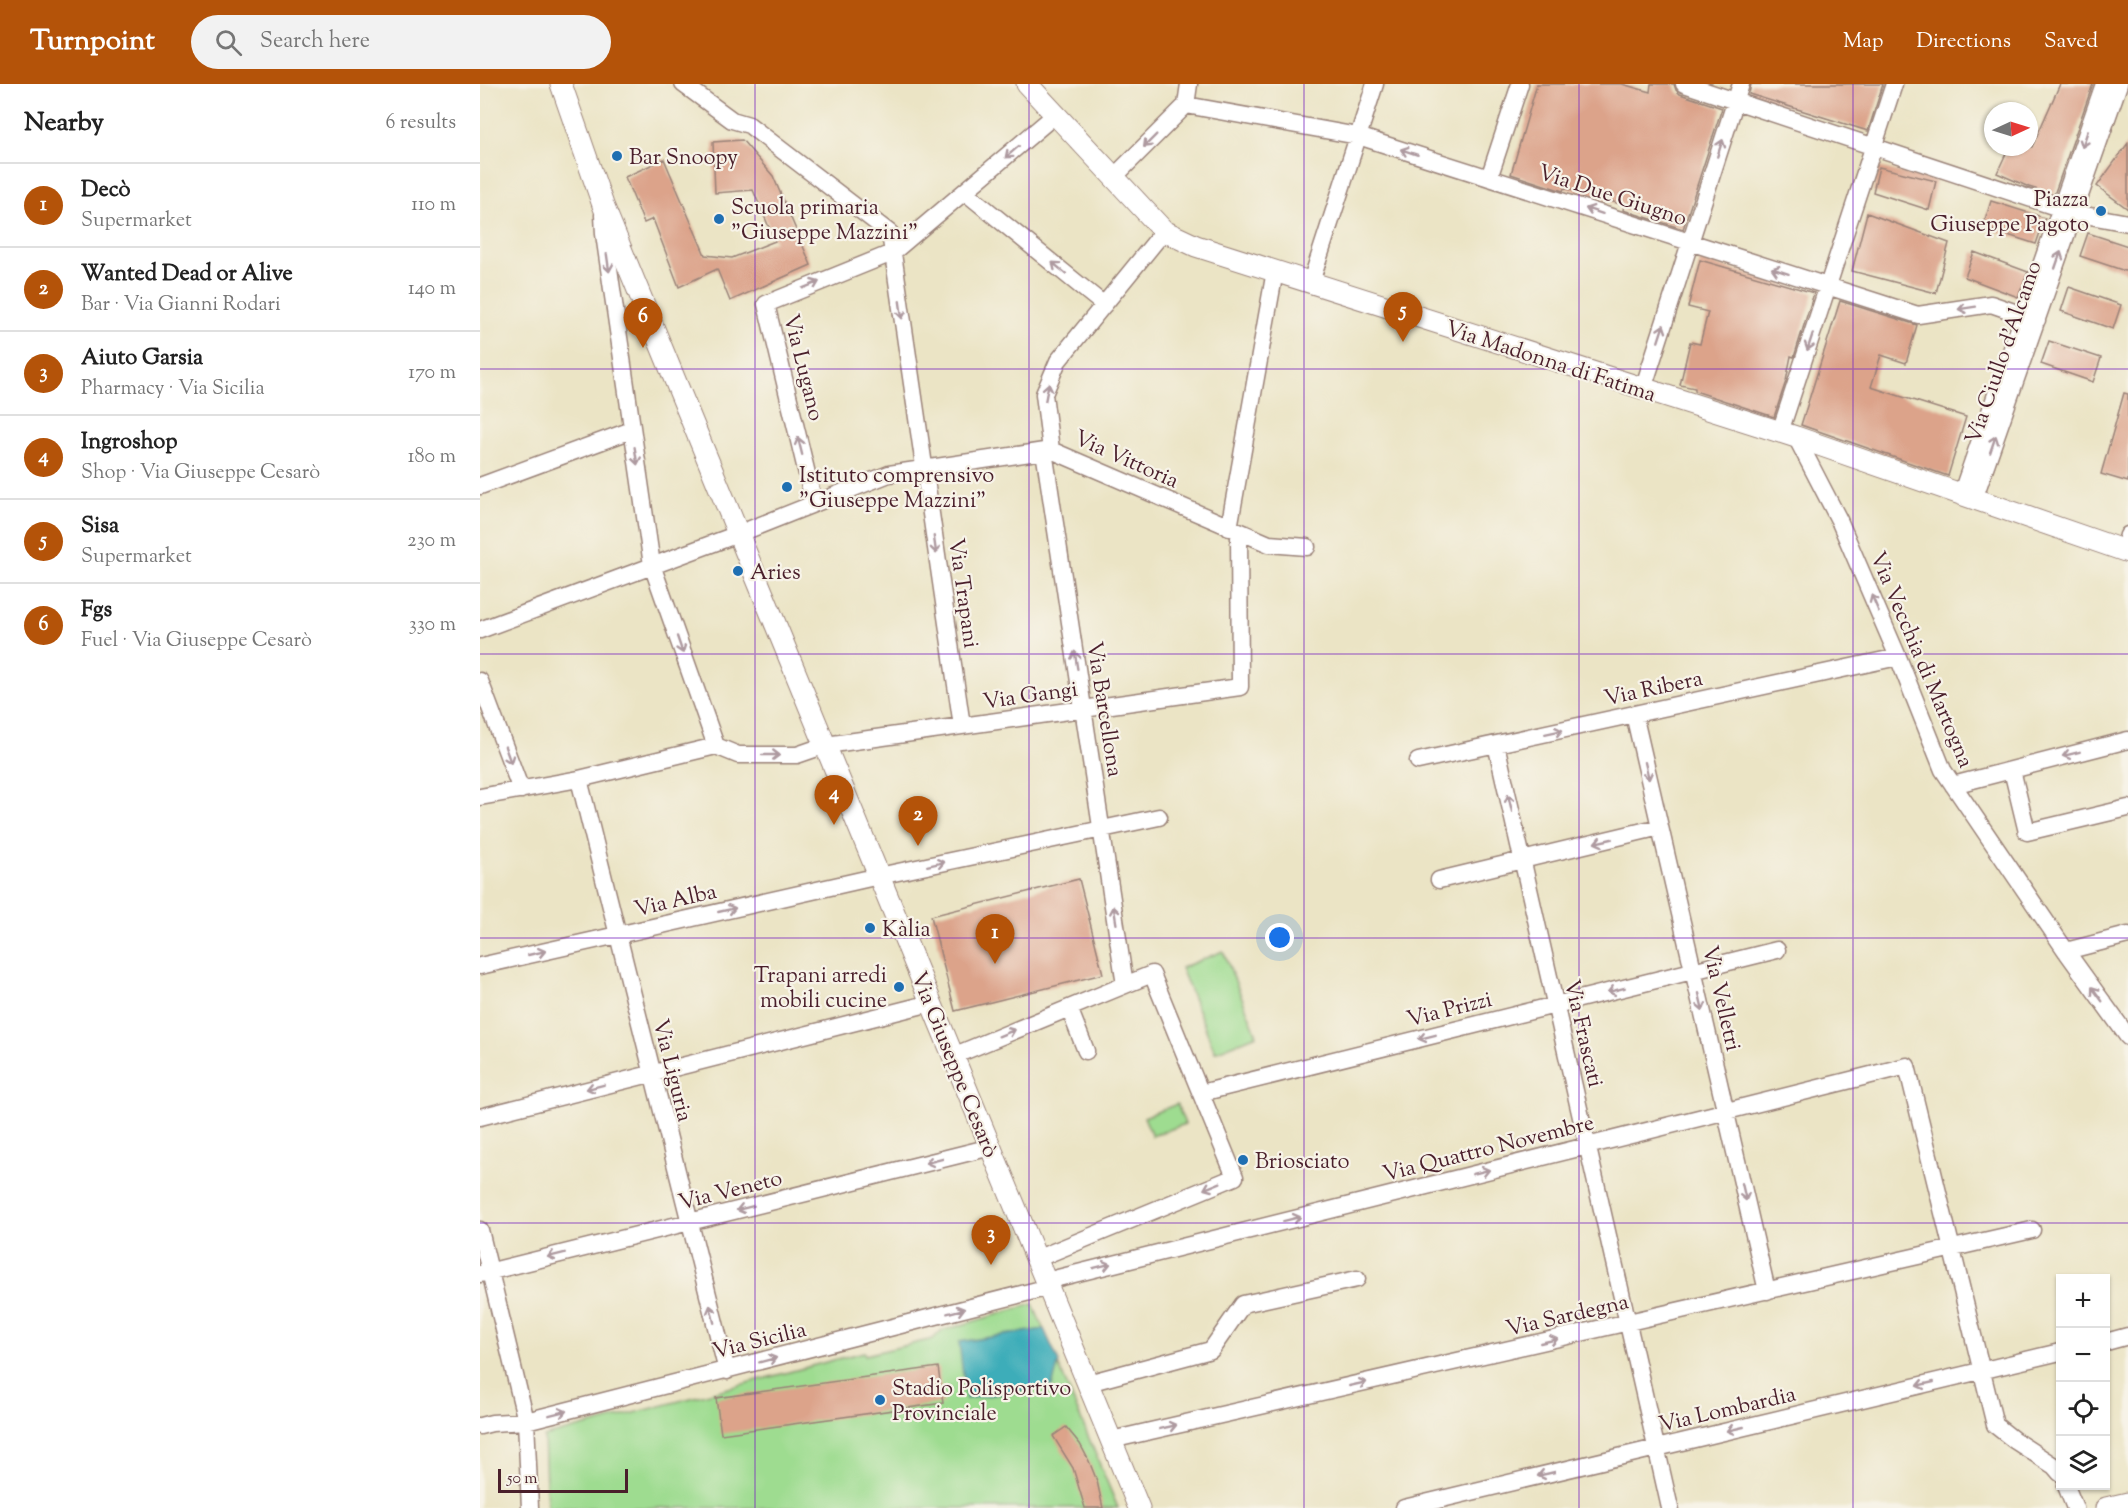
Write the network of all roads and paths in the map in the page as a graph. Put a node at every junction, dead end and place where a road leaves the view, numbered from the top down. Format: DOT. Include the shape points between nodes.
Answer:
graph roads {
  1 [pos="561,84"];
  2 [pos="683,84"];
  3 [pos="1028,84"];
  4 [pos="1189,84"];
  5 [pos="1375,84"];
  6 [pos="1520,84"];
  7 [pos="1684,84"];
  8 [pos="1741,84"];
  9 [pos="1894,84"];
  10 [pos="2104,84"];
  11 [pos="2119,84"];
  12 [pos="1736,100"];
  13 [pos="1186,105"];
  14 [pos="1056,114"];
  15 [pos="1358,136"];
  16 [pos="1874,145"];
  17 [pos="1114,177"];
  18 [pos="1489,178"];
  19 [pos="965,192"];
  20 [pos="603,205"];
  21 [pos="2068,210"];
  22 [pos="2128,223"];
  23 [pos="1164,231"];
  24 [pos="1690,242"];
  25 [pos="892,253"];
  26 [pos="1275,271"];
  27 [pos="1311,282"];
  28 [pos="1828,286"];
  29 [pos="1104,305"];
  30 [pos="2030,318"];
  31 [pos="1643,389"];
  32 [pos="632,430"];
  33 [pos="1788,435"];
  34 [pos="1048,451"];
  35 [pos="924,469"];
  36 [pos="480,486"];
  37 [pos="1967,497"];
  38 [pos="814,503"];
  39 [pos="1234,530"];
  40 [pos="738,534"];
  41 [pos="1307,546"];
  42 [pos="2127,546"];
  43 [pos="652,565"];
  44 [pos="480,630"];
  45 [pos="1898,657"];
  46 [pos="480,681"];
  47 [pos="1083,709"];
  48 [pos="1634,714"];
  49 [pos="962,726"];
  50 [pos="2128,740"];
  51 [pos="826,744"];
  52 [pos="1497,744"];
  53 [pos="716,746"];
  54 [pos="1418,761"];
  55 [pos="2012,770"];
  56 [pos="579,779"];
  57 [pos="1953,785"];
  58 [pos="520,790"];
  59 [pos="480,797"];
  60 [pos="2128,808"];
  61 [pos="1158,818"];
  62 [pos="1660,827"];
  63 [pos="1102,830"];
  64 [pos="1523,860"];
  65 [pos="879,876"];
  66 [pos="1439,880"];
  67 [pos="618,935"];
  68 [pos="2128,935"];
  69 [pos="1778,950"];
  70 [pos="2066,951"];
  71 [pos="480,966"];
  72 [pos="1694,971"];
  73 [pos="1124,979"];
  74 [pos="931,1003"];
  75 [pos="1556,1005"];
  76 [pos="1069,1008"];
  77 [pos="2128,1037"];
  78 [pos="1086,1051"];
  79 [pos="953,1056"];
  80 [pos="652,1073"];
  81 [pos="1208,1091"];
  82 [pos="1726,1111"];
  83 [pos="480,1116"];
  84 [pos="1588,1145"];
  85 [pos="991,1147"];
  86 [pos="689,1222"];
  87 [pos="480,1230"];
  88 [pos="2032,1230"];
  89 [pos="1952,1249"];
  90 [pos="1036,1258"];
  91 [pos="485,1273"];
  92 [pos="1358,1279"];
  93 [pos="1047,1284"];
  94 [pos="1767,1291"];
  95 [pos="1628,1323"];
  96 [pos="2128,1336"];
  97 [pos="2110,1341"];
  98 [pos="2056,1353"];
  99 [pos="727,1371"];
  100 [pos="1982,1371"];
  101 [pos="1088,1383"];
  102 [pos="526,1422"];
  103 [pos="480,1426"];
  104 [pos="1111,1440"];
  105 [pos="1657,1448"];
  106 [pos="2056,1468"];
  107 [pos="2068,1490"];
  108 [pos="2128,1503"];
  109 [pos="530,1508"];
  110 [pos="1139,1508"];
  111 [pos="1404,1508"];
  112 [pos="1670,1508"];
  113 [pos="2075,1508"];
  114 [pos="2106,1508"];
  1 -- 20 [label="street, Via Giuseppe Cesarò"];
  2 -- 25 [label="street, Via Trapani" via="732,120 749,125 890,233"];
  3 -- 14 [label="street, Via Madonna di Fatima"];
  4 -- 13 [label="street"];
  5 -- 15 [label="street"];
  6 -- 18 [label="street"];
  7 -- 12 [label="street"];
  8 -- 12 [label="street"];
  9 -- 16 [label="street"];
  10 -- 21 [label="street, Via Ciullo d'Alcamo, one-way"];
  11 -- 21 [label="street, Via Ciullo d'Alcamo"];
  12 -- 16 [label="street"];
  24 -- 12 [label="street, one-way"];
  13 -- 15 [label="street, Via Due Giugno"];
  13 -- 17 [label="street, one-way"];
  14 -- 17 [label="street, Via Madonna di Fatima"];
  14 -- 19 [label="street, Via Lugano, one-way"];
  18 -- 15 [label="street, Via Due Giugno, one-way"];
  15 -- 27 [label="street"];
  16 -- 21 [label="street"];
  16 -- 28 [label="street"];
  17 -- 23 [label="street, Via Madonna di Fatima"];
  24 -- 18 [label="street, Via Due Giugno, one-way"];
  19 -- 25 [label="street, Via Lugano"];
  29 -- 19 [label="street, one-way"];
  20 -- 32 [label="street, one-way"];
  20 -- 40 [label="street, Via Giuseppe Cesarò"];
  21 -- 22 [label="street"];
  21 -- 30 [label="street, Via Ciullo d'Alcamo"];
  23 -- 26 [label="street, Via Madonna di Fatima" via="1196,246"];
  23 -- 29 [label="street, Via Barcellona"];
  28 -- 24 [label="street, Via Due Giugno, one-way"];
  31 -- 24 [label="street, one-way"];
  25 -- 35 [label="street, Via Trapani, one-way"];
  38 -- 25 [label="street, Via Lugano, one-way" via="766,304"];
  26 -- 27 [label="street, Via Madonna di Fatima"];
  26 -- 39 [label="street"];
  27 -- 31 [label="street, Via Madonna di Fatima"];
  30 -- 28 [label="street, Via Due Giugno, one-way" via="1991,304 1918,315"];
  28 -- 33 [label="street, one-way"];
  34 -- 29 [label="street, Via Barcellona, one-way" via="1044,394 1058,361"];
  30 -- 37 [label="street, Via Ciullo d'Alcamo"];
  31 -- 33 [label="street, Via Madonna di Fatima"];
  32 -- 36 [label="street"];
  32 -- 43 [label="street, one-way"];
  33 -- 37 [label="street, Via Madonna di Fatima"];
  45 -- 33 [label="street, Via Vecchia di Martogna, one-way" via="1839,520"];
  34 -- 35 [label="street, Via Vittoria"];
  34 -- 39 [label="street, Via Vittoria"];
  47 -- 34 [label="street, Via Barcellona, one-way"];
  35 -- 38 [label="street, Via Vittoria" via="889,474"];
  35 -- 49 [label="street, Via Trapani, one-way"];
  37 -- 42 [label="street, Via Madonna di Fatima"];
  38 -- 40 [label="street, Via Vittoria"];
  39 -- 41 [label="street, Via Vittoria" via="1269,544"];
  39 -- 47 [label="street, Via Gangi" via="1239,687"];
  40 -- 43 [label="street, Via Vittoria"];
  40 -- 51 [label="street, Via Giuseppe Cesarò"];
  43 -- 44 [label="street, Via Vittoria"];
  43 -- 53 [label="street, one-way"];
  45 -- 48 [label="street, Via Ribera"];
  45 -- 57 [label="street, Via Vecchia di Martogna" via="1942,770"];
  46 -- 58 [label="street, one-way"];
  47 -- 49 [label="street, Via Gangi"];
  47 -- 63 [label="street, Via Barcellona"];
  52 -- 48 [label="street, Via Ribera, one-way"];
  48 -- 62 [label="street, Via Velletri, one-way"];
  49 -- 51 [label="street, Via Gangi"];
  50 -- 55 [label="street, one-way"];
  53 -- 51 [label="street, Via Gangi, one-way" via="738,755 796,755"];
  51 -- 65 [label="street, Via Giuseppe Cesarò"];
  52 -- 54 [label="street, Via Ribera"];
  64 -- 52 [label="street, Via Frascati, one-way"];
  53 -- 56 [label="street"];
  55 -- 57 [label="street"];
  55 -- 60 [label="street" via="2027,832"];
  56 -- 58 [label="street"];
  56 -- 67 [label="street, Via Liguria"];
  57 -- 70 [label="street, Via Vecchia di Martogna"];
  58 -- 59 [label="street"];
  61 -- 63 [label="street, Via Alba"];
  62 -- 64 [label="street, one-way"];
  62 -- 72 [label="street, Via Velletri"];
  65 -- 63 [label="street, Via Alba, one-way"];
  73 -- 63 [label="street, Via Barcellona, one-way"];
  64 -- 66 [label="street"];
  64 -- 75 [label="street, Via Frascati"];
  67 -- 65 [label="street, Via Alba, one-way"];
  65 -- 74 [label="street, Via Giuseppe Cesarò"];
  71 -- 67 [label="street, Via Alba, one-way"];
  67 -- 80 [label="street, Via Liguria"];
  68 -- 70 [label="street"];
  69 -- 72 [label="street, Via Prizzi"];
  77 -- 70 [label="street, Via Vecchia di Martogna, one-way"];
  72 -- 75 [label="street, Via Prizzi, one-way"];
  72 -- 82 [label="street, Via Velletri, one-way"];
  73 -- 76 [label="street"];
  73 -- 81 [label="street" via="1152,974"];
  74 -- 79 [label="street, Via Giuseppe Cesarò"];
  74 -- 80 [label="street"];
  75 -- 81 [label="street, Via Prizzi, one-way"];
  75 -- 84 [label="street, Via Frascati"];
  76 -- 78 [label="street"];
  79 -- 76 [label="street, one-way"];
  79 -- 85 [label="street, Via Giuseppe Cesarò"];
  80 -- 83 [label="street, one-way"];
  80 -- 86 [label="street, Via Liguria"];
  81 -- 90 [label="street, one-way" via="1235,1177"];
  82 -- 84 [label="street, Via Quattro Novembre"];
  82 -- 89 [label="street, Via Quattro Novembre" via="1907,1066"];
  82 -- 94 [label="street, Via Velletri, one-way"];
  93 -- 84 [label="street, Via Quattro Novembre, one-way"];
  84 -- 95 [label="street, Via Frascati"];
  85 -- 86 [label="street, Via Veneto, one-way"];
  85 -- 90 [label="street, Via Giuseppe Cesarò"];
  86 -- 91 [label="street, Via Veneto, one-way"];
  99 -- 86 [label="street, Via Liguria, one-way"];
  87 -- 91 [label="street"];
  88 -- 89 [label="street, Via Sardegna"];
  89 -- 94 [label="street, Via Sardegna"];
  89 -- 100 [label="street"];
  90 -- 93 [label="street, Via Giuseppe Cesarò"];
  91 -- 102 [label="street"];
  92 -- 101 [label="street" via="1243,1304 1211,1350"];
  99 -- 93 [label="street, Via Sicilia, one-way"];
  93 -- 101 [label="street, Via Giuseppe Cesarò"];
  94 -- 95 [label="street, Via Sardegna"];
  104 -- 95 [label="street, Via Sardegna, one-way"];
  95 -- 105 [label="street, Via Frascati"];
  96 -- 97 [label="street"];
  98 -- 100 [label="street, Via Lombardia"];
  102 -- 99 [label="street, Via Sicilia, one-way"];
  100 -- 105 [label="street, Via Lombardia, one-way"];
  100 -- 106 [label="street" via="1995,1425"];
  101 -- 104 [label="street, Via Giuseppe Cesarò"];
  102 -- 103 [label="street, Via Sicilia"];
  102 -- 109 [label="street"];
  104 -- 110 [label="street, Via Giuseppe Cesarò"];
  105 -- 111 [label="street, Via Lombardia, one-way"];
  105 -- 112 [label="street, Via Frascati"];
  107 -- 113 [label="street"];
  108 -- 114 [label="street"];
}
